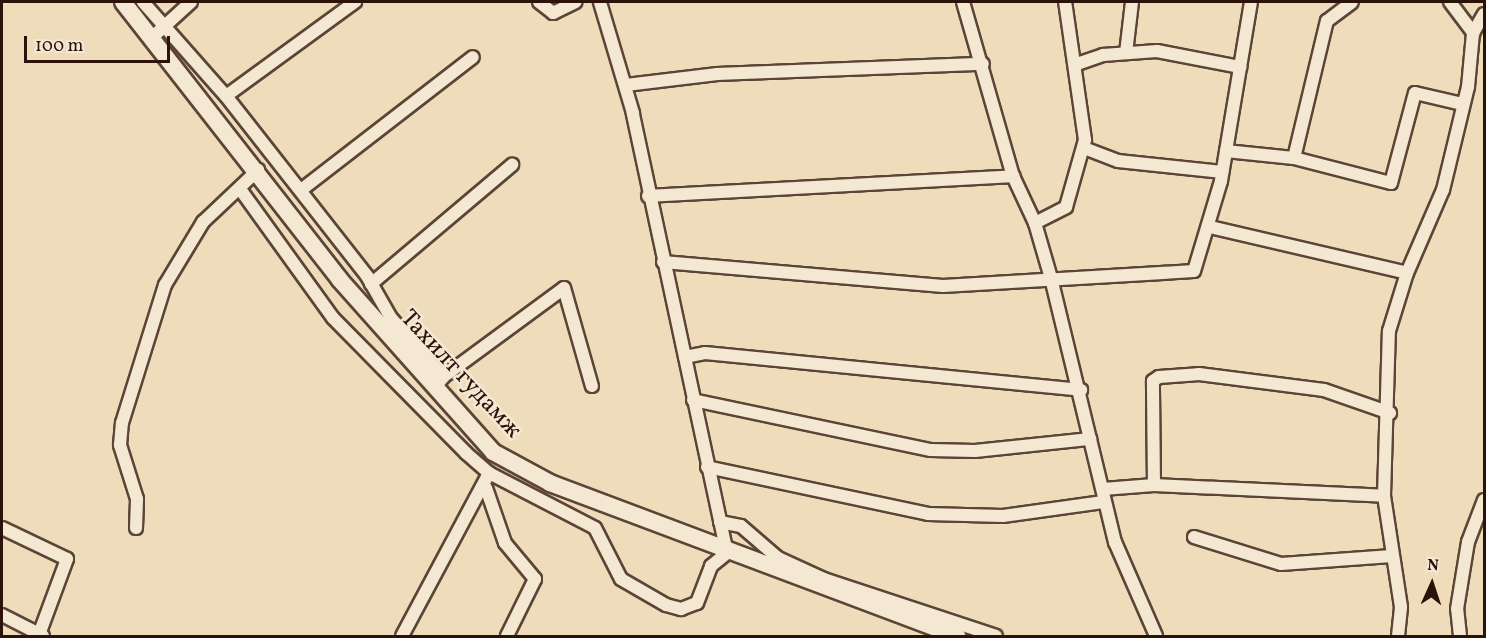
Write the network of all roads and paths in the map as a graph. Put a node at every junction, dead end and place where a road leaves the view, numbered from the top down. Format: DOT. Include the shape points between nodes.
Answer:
graph roads {
  1 [pos="123,2"];
  2 [pos="142,2"];
  3 [pos="191,2"];
  4 [pos="355,2"];
  5 [pos="539,2"];
  6 [pos="576,2"];
  7 [pos="600,2"];
  8 [pos="963,2"];
  9 [pos="1065,2"];
  10 [pos="1132,2"];
  11 [pos="1251,2"];
  12 [pos="1352,2"];
  13 [pos="1450,2"];
  14 [pos="553,13"];
  15 [pos="1485,14"];
  16 [pos="540,19"];
  17 [pos="157,33"];
  18 [pos="1473,33"];
  19 [pos="1126,53"];
  20 [pos="472,57"];
  21 [pos="983,64"];
  22 [pos="1077,64"];
  23 [pos="1240,67"];
  24 [pos="626,85"];
  25 [pos="226,96"];
  26 [pos="1462,104"];
  27 [pos="1084,148"];
  28 [pos="1226,151"];
  29 [pos="1294,158"];
  30 [pos="512,165"];
  31 [pos="258,170"];
  32 [pos="1222,172"];
  33 [pos="1013,176"];
  34 [pos="240,189"];
  35 [pos="302,190"];
  36 [pos="648,196"];
  37 [pos="1035,222"];
  38 [pos="1210,227"];
  39 [pos="663,262"];
  40 [pos="1407,273"];
  41 [pos="1051,278"];
  42 [pos="371,284"];
  43 [pos="685,357"];
  44 [pos="439,382"];
  45 [pos="592,386"];
  46 [pos="1081,390"];
  47 [pos="693,400"];
  48 [pos="1390,412"];
  49 [pos="1090,440"];
  50 [pos="707,467"];
  51 [pos="489,473"];
  52 [pos="1154,485"];
  53 [pos="486,488"];
  54 [pos="1103,496"];
  55 [pos="1384,496"];
  56 [pos="1485,500"];
  57 [pos="720,522"];
  58 [pos="1480,524"];
  59 [pos="2,528"];
  60 [pos="136,528"];
  61 [pos="1194,537"];
  62 [pos="727,553"];
  63 [pos="1392,556"];
  64 [pos="2,615"];
  65 [pos="41,634"];
  66 [pos="1159,635"];
  67 [pos="402,636"];
  68 [pos="507,636"];
  69 [pos="957,636"];
  70 [pos="996,636"];
  71 [pos="1398,636"];
  72 [pos="1460,636"];
  1 -- 17 [label="main road, Тахилт гудамж"];
  2 -- 17 [label="street"];
  3 -- 17 [label="street"];
  4 -- 25 [label="street"];
  5 -- 14 [label="street"];
  6 -- 14 [label="street"];
  7 -- 24 [label="street"];
  8 -- 21 [label="street"];
  9 -- 22 [label="street"];
  10 -- 19 [label="street"];
  11 -- 23 [label="street"];
  12 -- 29 [label="street" via="1327,21"];
  13 -- 18 [label="street"];
  14 -- 16 [label="street"];
  15 -- 18 [label="street"];
  17 -- 25 [label="street"];
  17 -- 31 [label="main road, Тахилт гудамж"];
  18 -- 26 [label="street"];
  19 -- 22 [label="street"];
  19 -- 23 [label="street" via="1158,51"];
  20 -- 35 [label="street"];
  21 -- 24 [label="street" via="717,74"];
  21 -- 33 [label="street"];
  22 -- 27 [label="street"];
  23 -- 28 [label="street"];
  24 -- 36 [label="street"];
  25 -- 35 [label="street"];
  26 -- 29 [label="street" via="1416,93 1391,183"];
  26 -- 40 [label="street" via="1440,199"];
  27 -- 32 [label="street" via="1118,161"];
  27 -- 37 [label="street" via="1066,207"];
  28 -- 29 [label="street"];
  28 -- 32 [label="street"];
  30 -- 42 [label="street"];
  31 -- 34 [label="street"];
  31 -- 44 [label="main road, Тахилт гудамж" via="339,280"];
  32 -- 38 [label="street"];
  33 -- 36 [label="street"];
  33 -- 37 [label="street"];
  34 -- 51 [label="street" via="333,318"];
  34 -- 60 [label="street" via="203,222 169,276 122,423 120,445 137,499"];
  35 -- 42 [label="street"];
  36 -- 39 [label="street"];
  37 -- 41 [label="street"];
  38 -- 40 [label="street"];
  38 -- 41 [label="street" via="1194,271"];
  39 -- 41 [label="street" via="943,286"];
  39 -- 43 [label="street"];
  40 -- 48 [label="street" via="1389,331"];
  41 -- 46 [label="street"];
  42 -- 44 [label="street"];
  43 -- 46 [label="street" via="705,353"];
  43 -- 47 [label="street"];
  44 -- 45 [label="street" via="564,288"];
  44 -- 62 [label="main road, Тахилт гудамж" via="493,453 550,483"];
  46 -- 49 [label="street"];
  47 -- 49 [label="street" via="931,450 975,451"];
  47 -- 50 [label="street"];
  48 -- 52 [label="street" via="1295,385 1199,374 1159,376 1153,381"];
  48 -- 55 [label="street"];
  49 -- 54 [label="street"];
  50 -- 54 [label="street" via="928,514 1003,516"];
  50 -- 57 [label="street"];
  51 -- 53 [label="street"];
  51 -- 62 [label="street" via="595,528 621,579 666,605 681,609 697,603 711,566"];
  52 -- 54 [label="street"];
  52 -- 55 [label="street"];
  53 -- 67 [label="street"];
  53 -- 68 [label="street" via="506,543 535,579"];
  54 -- 66 [label="street"];
  55 -- 63 [label="street"];
  56 -- 58 [label="street"];
  57 -- 62 [label="street"];
  57 -- 70 [label="street" via="741,526 778,558 824,579"];
  58 -- 72 [label="street" via="1458,609"];
  59 -- 65 [label="street" via="67,559"];
  61 -- 63 [label="street" via="1281,564"];
  62 -- 69 [label="main road, Тахилт гудамж"];
  63 -- 71 [label="street" via="1401,608"];
  64 -- 65 [label="street"];
}
